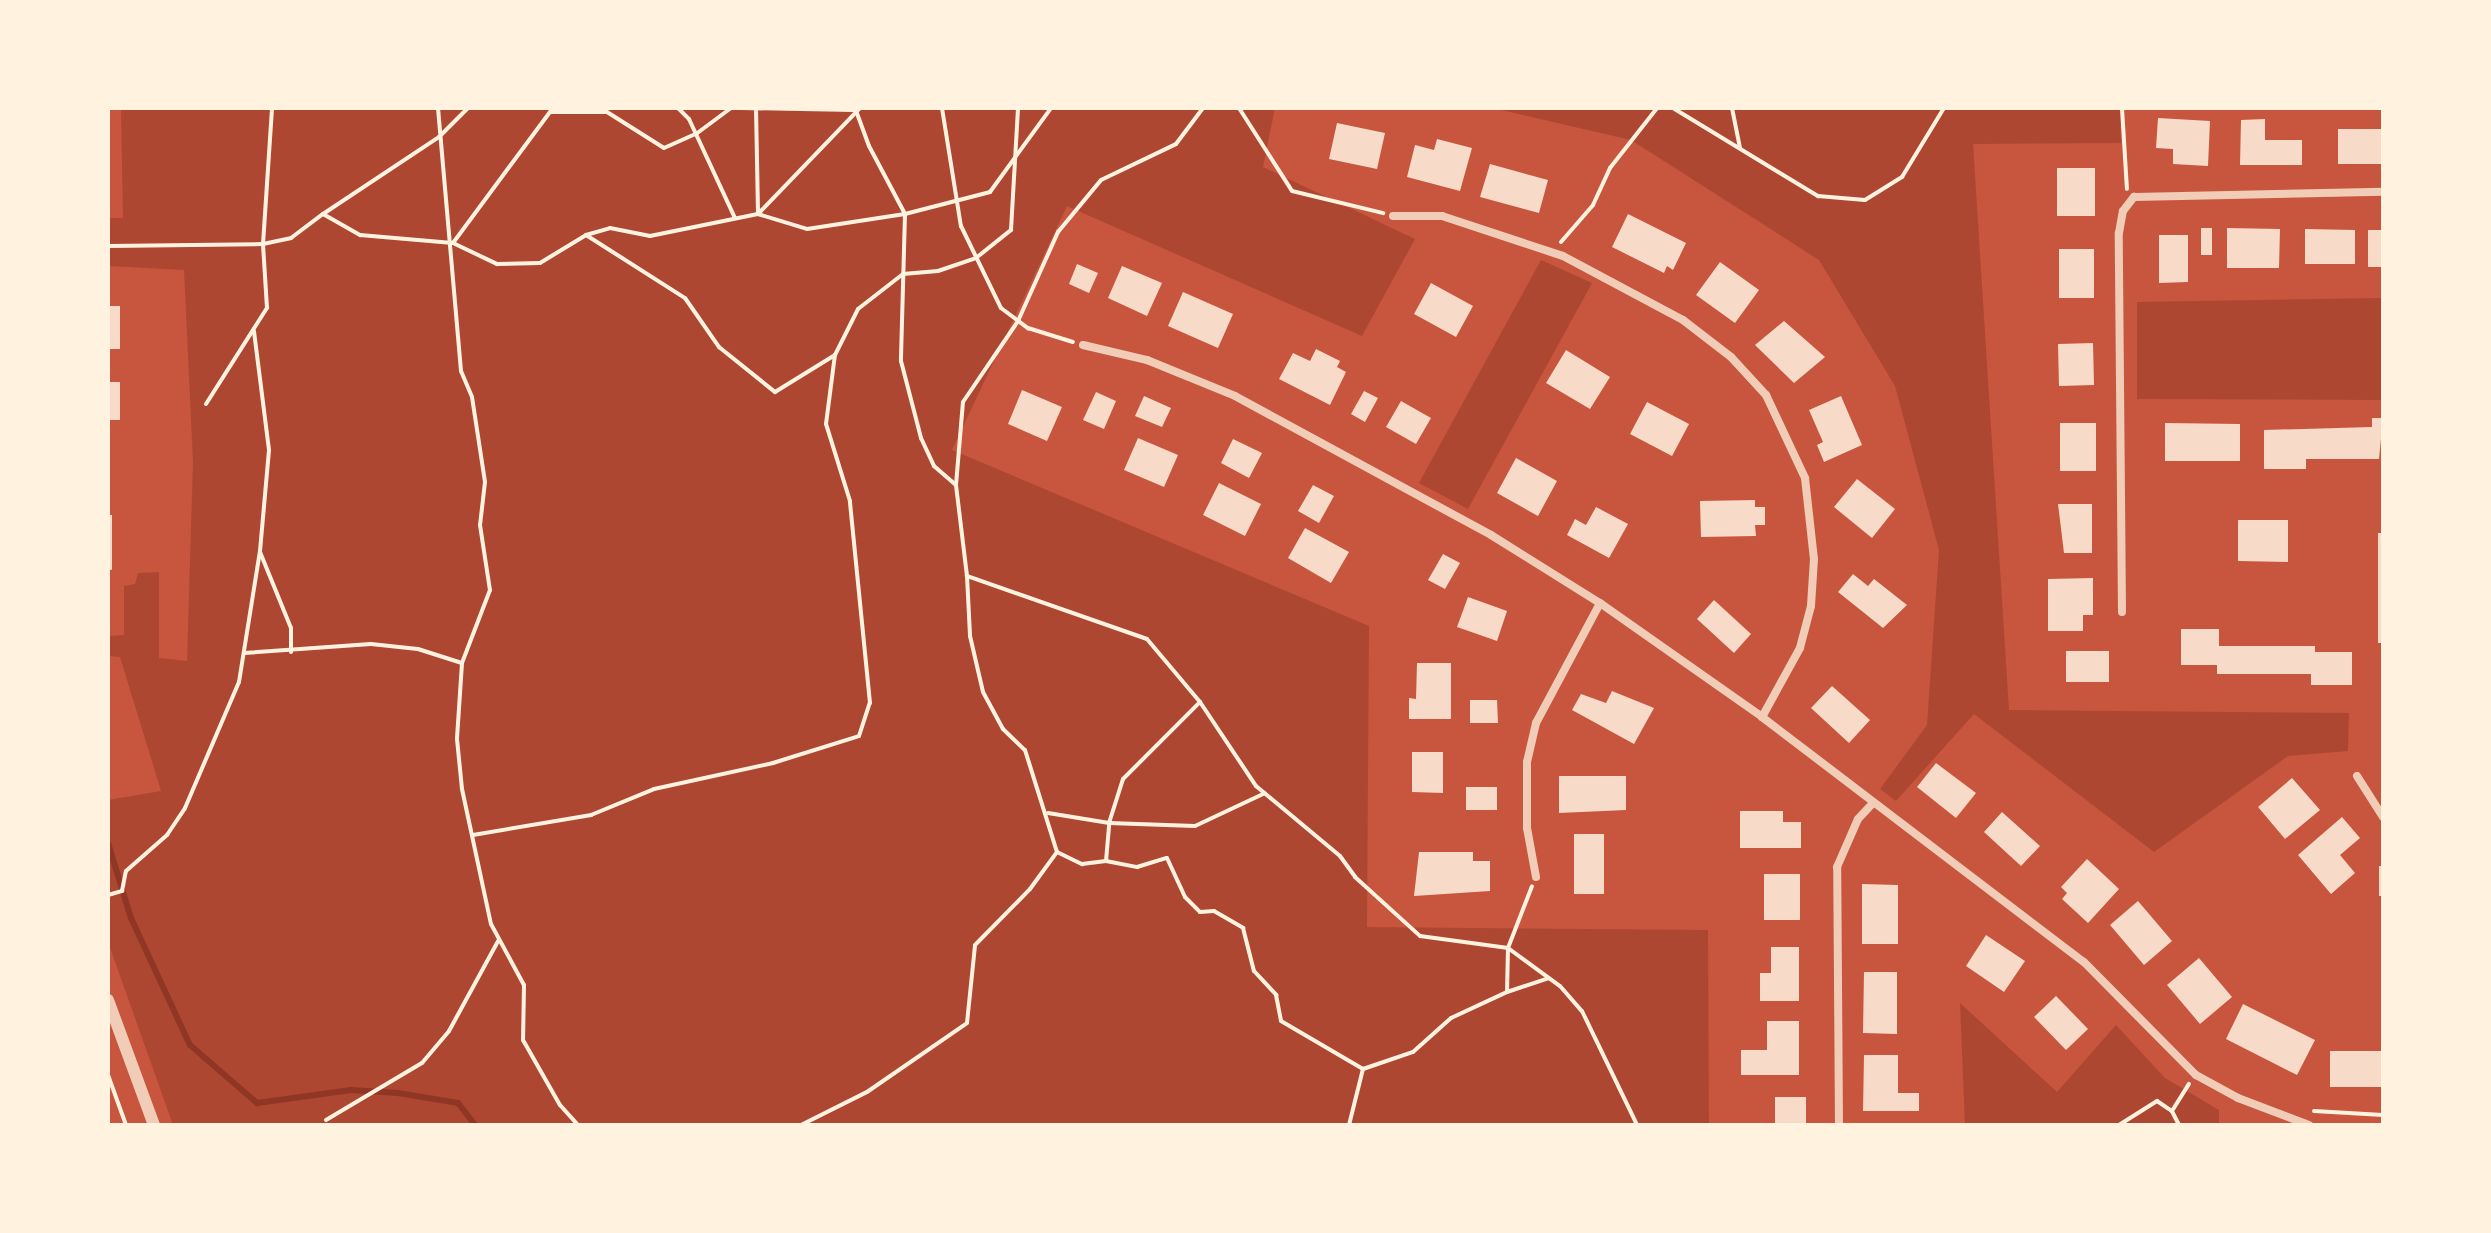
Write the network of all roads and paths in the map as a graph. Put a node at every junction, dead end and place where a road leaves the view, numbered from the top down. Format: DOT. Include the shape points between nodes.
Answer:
graph roads {
  1 [pos="272,108"];
  2 [pos="438,108"];
  3 [pos="468,108"];
  4 [pos="678,108"];
  5 [pos="731,108"];
  6 [pos="741,108"];
  7 [pos="942,108"];
  8 [pos="1018,108"];
  9 [pos="1051,108"];
  10 [pos="1203,108"];
  11 [pos="1239,108"];
  12 [pos="1657,108"];
  13 [pos="1673,108"];
  14 [pos="1732,108"];
  15 [pos="1944,108"];
  16 [pos="2122,108"];
  17 [pos="857,109"];
  18 [pos="552,110"];
  19 [pos="754,110"];
  20 [pos="696,134"];
  21 [pos="439,137"];
  22 [pos="1740,148"];
  23 [pos="1018,149"];
  24 [pos="2123,183"];
  25 [pos="2383,192"];
  26 [pos="954,201"];
  27 [pos="323,214"];
  28 [pos="758,214"];
  29 [pos="905,214"];
  30 [pos="1393,216"];
  31 [pos="735,218"];
  32 [pos="586,235"];
  33 [pos="453,243"];
  34 [pos="263,244"];
  35 [pos="108,246"];
  36 [pos="1551,252"];
  37 [pos="976,258"];
  38 [pos="903,274"];
  39 [pos="1018,321"];
  40 [pos="254,329"];
  41 [pos="1083,345"];
  42 [pos="835,355"];
  43 [pos="206,404"];
  44 [pos="956,485"];
  45 [pos="260,551"];
  46 [pos="967,576"];
  47 [pos="1600,603"];
  48 [pos="2122,612"];
  49 [pos="291,652"];
  50 [pos="244,653"];
  51 [pos="462,663"];
  52 [pos="1200,702"];
  53 [pos="1762,717"];
  54 [pos="2357,776"];
  55 [pos="1265,793"];
  56 [pos="1873,803"];
  57 [pos="1048,813"];
  58 [pos="2383,817"];
  59 [pos="1109,823"];
  60 [pos="473,835"];
  61 [pos="1057,852"];
  62 [pos="1106,861"];
  63 [pos="1536,877"];
  64 [pos="108,895"];
  65 [pos="498,941"];
  66 [pos="1508,948"];
  67 [pos="1549,978"];
  68 [pos="1507,992"];
  69 [pos="108,1000"];
  70 [pos="1363,1069"];
  71 [pos="108,1075"];
  72 [pos="2196,1075"];
  73 [pos="2172,1111"];
  74 [pos="326,1120"];
  75 [pos="126,1125"];
  76 [pos="154,1125"];
  77 [pos="578,1125"];
  78 [pos="801,1125"];
  79 [pos="1349,1125"];
  80 [pos="1637,1125"];
  81 [pos="1839,1125"];
  82 [pos="2119,1125"];
  83 [pos="2179,1125"];
  84 [pos="2309,1125"];
  1 -- 34 [label="path"];
  2 -- 21 [label="path"];
  3 -- 21 [label="path"];
  4 -- 20 [label="path"];
  5 -- 20 [label="path"];
  6 -- 19 [label="path"];
  7 -- 26 [label="path"];
  8 -- 23 [label="path"];
  9 -- 23 [label="path"];
  10 -- 39 [label="path" via="1176,144 1101,180 1058,232"];
  11 -- 30 [label="path" via="1292,191"];
  12 -- 36 [label="path" via="1610,168 1593,205"];
  13 -- 22 [label="path"];
  14 -- 22 [label="path"];
  15 -- 22 [label="path" via="1902,177 1865,200 1818,196"];
  16 -- 24 [label="path"];
  17 -- 19 [label="path"];
  17 -- 28 [label="path"];
  17 -- 29 [label="path" via="869,146"];
  18 -- 20 [label="path" via="607,112 664,148"];
  18 -- 33 [label="path"];
  19 -- 28 [label="path"];
  20 -- 31 [label="path"];
  21 -- 27 [label="path"];
  21 -- 33 [label="path"];
  23 -- 26 [label="path" via="990,192"];
  23 -- 37 [label="path" via="1011,230"];
  25 -- 48 [label="street" via="2134,197 2123,211"];
  26 -- 29 [label="path"];
  26 -- 37 [label="path"];
  27 -- 33 [label="path" via="360,235"];
  27 -- 34 [label="path" via="291,238"];
  28 -- 29 [label="path" via="807,229"];
  28 -- 31 [label="path"];
  29 -- 38 [label="path"];
  30 -- 36 [label="street" via="1442,216"];
  31 -- 32 [label="path" via="650,236 610,228"];
  32 -- 33 [label="path" via="540,263 497,264"];
  32 -- 42 [label="path" via="685,298 719,347 775,392"];
  33 -- 51 [label="path" via="461,371 472,397 485,482 480,525 490,590"];
  34 -- 35 [label="path"];
  34 -- 40 [label="path" via="267,308"];
  36 -- 53 [label="street" via="1627,288 1719,348 1766,395 1788,436 1813,519 1811,606 1800,648"];
  37 -- 38 [label="path" via="938,271"];
  37 -- 39 [label="path" via="1001,308"];
  38 -- 42 [label="path" via="858,309"];
  38 -- 44 [label="path" via="905,376 934,466"];
  39 -- 41 [label="path"];
  39 -- 44 [label="path" via="963,402"];
  40 -- 43 [label="path"];
  40 -- 45 [label="path" via="269,450"];
  41 -- 47 [label="street" via="1147,360 1235,396 1491,535"];
  42 -- 60 [label="path" via="826,424 850,501 870,703 859,736 773,763 654,789 591,815"];
  44 -- 46 [label="path"];
  45 -- 49 [label="path" via="291,628"];
  45 -- 50 [label="path"];
  46 -- 52 [label="path" via="1147,639"];
  46 -- 57 [label="path" via="970,636 983,692 1003,729 1025,750"];
  47 -- 53 [label="street"];
  47 -- 63 [label="street" via="1536,723 1527,762 1527,828"];
  49 -- 50 [label="path"];
  49 -- 51 [label="path" via="340,643 371,644 418,649"];
  50 -- 64 [label="path" via="239,682 185,808 167,835 126,871 122,891"];
  51 -- 60 [label="path" via="457,739"];
  52 -- 55 [label="path"];
  52 -- 59 [label="path" via="1123,779"];
  53 -- 56 [label="street"];
  54 -- 58 [label="street"];
  55 -- 59 [label="path" via="1195,826"];
  55 -- 66 [label="path" via="1340,856 1355,877 1420,936"];
  56 -- 72 [label="street" via="2084,962"];
  56 -- 81 [label="street" via="1858,819 1837,867"];
  57 -- 59 [label="path"];
  57 -- 61 [label="path"];
  59 -- 62 [label="path"];
  60 -- 65 [label="path"];
  61 -- 62 [label="path" via="1082,864"];
  61 -- 78 [label="path" via="1030,889 975,945 967,1023 867,1092"];
  62 -- 70 [label="path" via="1137,867 1167,858 1185,897 1200,912 1214,911 1243,928 1254,971 1276,995 1281,1021"];
  63 -- 66 [label="path"];
  65 -- 74 [label="path" via="449,1031 422,1063"];
  65 -- 77 [label="path" via="524,985 523,1040 560,1105"];
  66 -- 67 [label="path"];
  66 -- 68 [label="path"];
  67 -- 68 [label="path"];
  67 -- 80 [label="path" via="1582,1011"];
  68 -- 70 [label="path" via="1451,1018 1413,1052"];
  69 -- 76 [label="street"];
  70 -- 79 [label="path"];
  71 -- 75 [label="path"];
  72 -- 73 [label="path"];
  72 -- 84 [label="street" via="2238,1098"];
  73 -- 82 [label="path" via="2157,1101"];
  73 -- 83 [label="path"];
}
